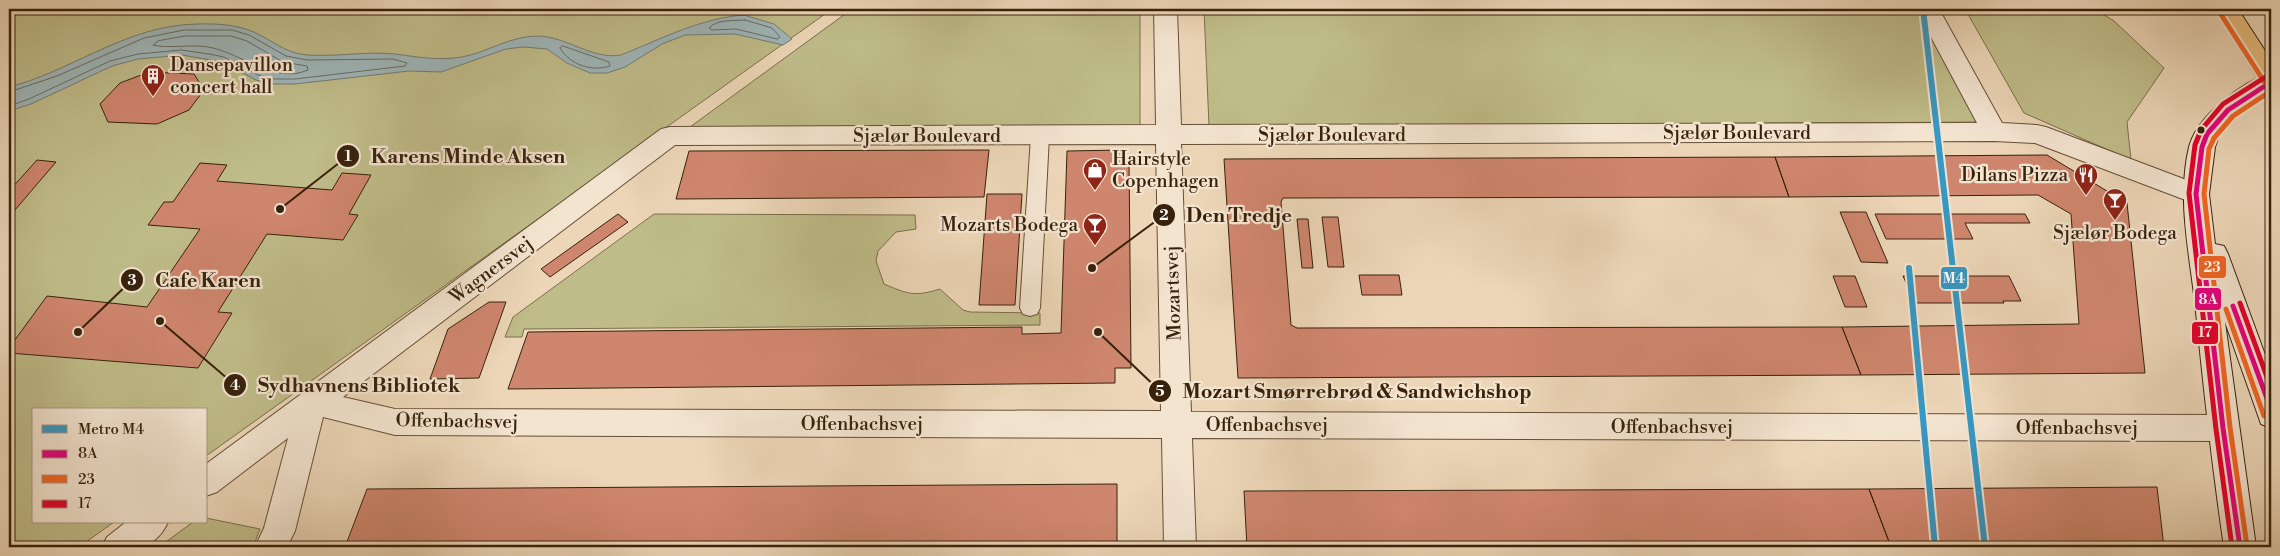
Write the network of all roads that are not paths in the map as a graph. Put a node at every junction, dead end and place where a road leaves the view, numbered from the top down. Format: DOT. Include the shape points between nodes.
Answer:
graph roads {
  1 [pos="1165,9"];
  2 [pos="1928,9"];
  3 [pos="2226,9"];
  4 [pos="2271,80"];
  5 [pos="1994,132"];
  6 [pos="670,136"];
  7 [pos="1040,136"];
  8 [pos="1169,136"];
  9 [pos="2197,203"];
  10 [pos="1030,308"];
  11 [pos="312,402"];
  12 [pos="2271,414"];
  13 [pos="1177,425"];
  14 [pos="2223,428"];
  15 [pos="208,480"];
  16 [pos="149,524"];
  17 [pos="118,547"];
  18 [pos="271,547"];
  19 [pos="1180,547"];
  20 [pos="2240,547"];
  1 -- 8 [label="street, Mozartsvej"];
  2 -- 5 [label="street"];
  3 -- 4 [label="main road"];
  4 -- 9 [label="street" via="2228,110 2206,134"];
  5 -- 8 [label="street, Sjælør Boulevard"];
  5 -- 9 [label="street, Sjælør Boulevard" via="2038,134"];
  6 -- 7 [label="street, Sjælør Boulevard"];
  6 -- 11 [label="street, Wagnersvej"];
  7 -- 8 [label="street, Sjælør Boulevard"];
  7 -- 10 [label="lane"];
  8 -- 13 [label="street, Mozartsvej"];
  9 -- 12 [label="street"];
  9 -- 14 [label="street"];
  11 -- 13 [label="street, Offenbachsvej" via="394,422"];
  11 -- 15 [label="street, Wagnersvej"];
  11 -- 18 [label="street"];
  13 -- 14 [label="street, Offenbachsvej"];
  13 -- 19 [label="street, Mozartsvej"];
  14 -- 20 [label="street"];
  16 -- 17 [label="street"];
}
